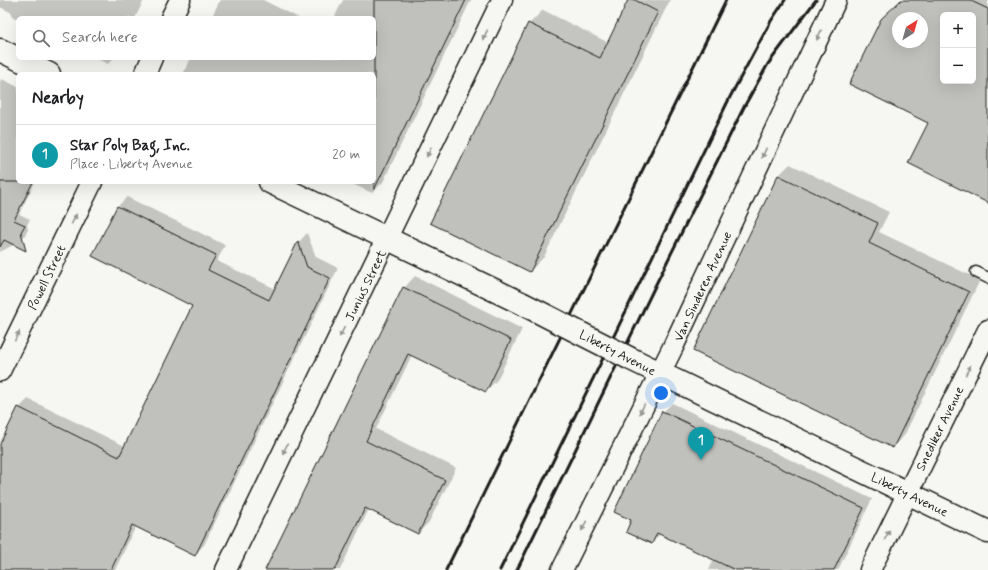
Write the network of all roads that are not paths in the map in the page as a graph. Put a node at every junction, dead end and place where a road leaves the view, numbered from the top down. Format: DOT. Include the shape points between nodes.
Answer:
graph roads {
  1 [pos="180,0"];
  2 [pos="502,0"];
  3 [pos="836,0"];
  4 [pos="172,16"];
  5 [pos="0,50"];
  6 [pos="16,58"];
  7 [pos="20,60"];
  8 [pos="151,60"];
  9 [pos="45,72"];
  10 [pos="145,72"];
  11 [pos="91,184"];
  12 [pos="274,184"];
  13 [pos="387,239"];
  14 [pos="976,272"];
  15 [pos="988,278"];
  16 [pos="988,330"];
  17 [pos="0,371"];
  18 [pos="660,373"];
  19 [pos="908,493"];
  20 [pos="988,532"];
  21 [pos="226,570"];
  22 [pos="562,570"];
  23 [pos="870,570"];
  1 -- 4 [label="street"];
  2 -- 13 [label="street, Junius Street, one-way"];
  3 -- 18 [label="street, Van Sinderen Avenue, one-way"];
  5 -- 6 [label="street"];
  7 -- 9 [label="street"];
  8 -- 10 [label="street"];
  17 -- 11 [label="street, Powell Street, one-way"];
  12 -- 13 [label="street, Liberty Avenue"];
  13 -- 18 [label="street, Liberty Avenue, bridge" via="522,303"];
  13 -- 21 [label="street, Junius Street, one-way"];
  14 -- 15 [label="lane"];
  19 -- 16 [label="street, Snediker Avenue, one-way"];
  18 -- 19 [label="street, Liberty Avenue"];
  18 -- 22 [label="street, Van Sinderen Avenue, one-way"];
  19 -- 20 [label="street, Liberty Avenue"];
  23 -- 19 [label="street, Snediker Avenue, one-way"];
}
